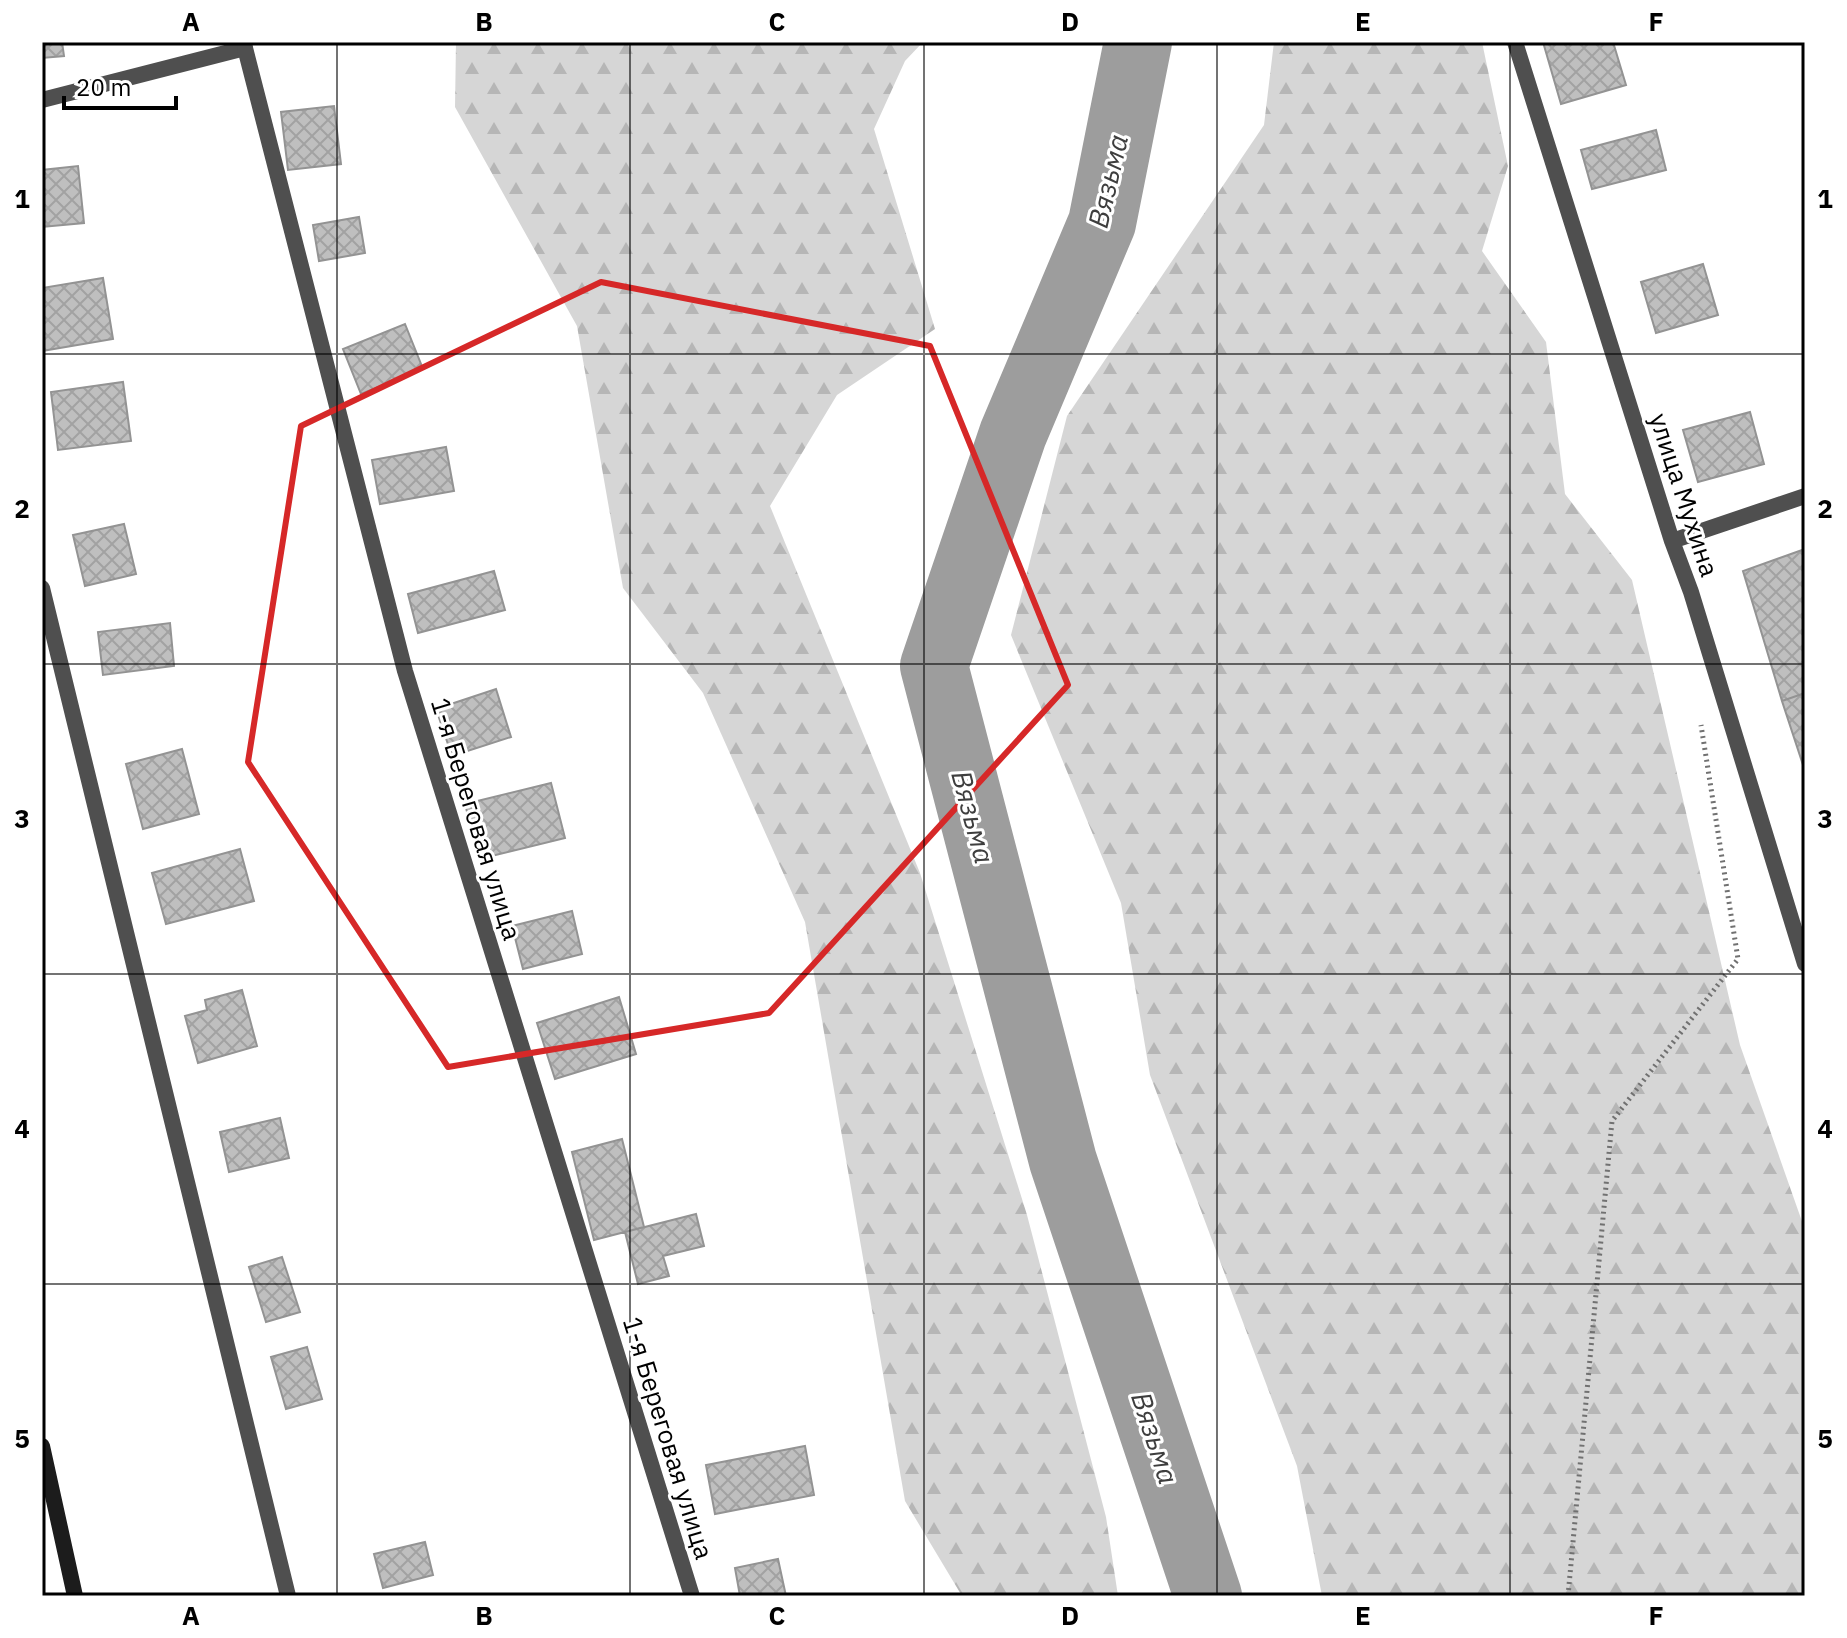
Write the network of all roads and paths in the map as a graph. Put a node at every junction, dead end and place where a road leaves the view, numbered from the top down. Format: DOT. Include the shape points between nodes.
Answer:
graph roads {
  1 [pos="1515,42"];
  2 [pos="42,100"];
  3 [pos="1805,496"];
  4 [pos="1672,541"];
  5 [pos="42,588"];
  6 [pos="1699,711"];
  7 [pos="1805,964"];
  8 [pos="42,1446"];
  9 [pos="75,1596"];
  10 [pos="288,1596"];
  11 [pos="692,1596"];
  12 [pos="1568,1596"];
  1 -- 4 [label="street, улица Мухина"];
  2 -- 11 [label="street, 1-я Береговая улица" via="245,48 405,671"];
  3 -- 4 [label="street"];
  4 -- 7 [label="street, улица Мухина"];
  5 -- 10 [label="street"];
  6 -- 12 [label="path" via="1738,959 1612,1121"];
  8 -- 9 [label="main road"];
}
